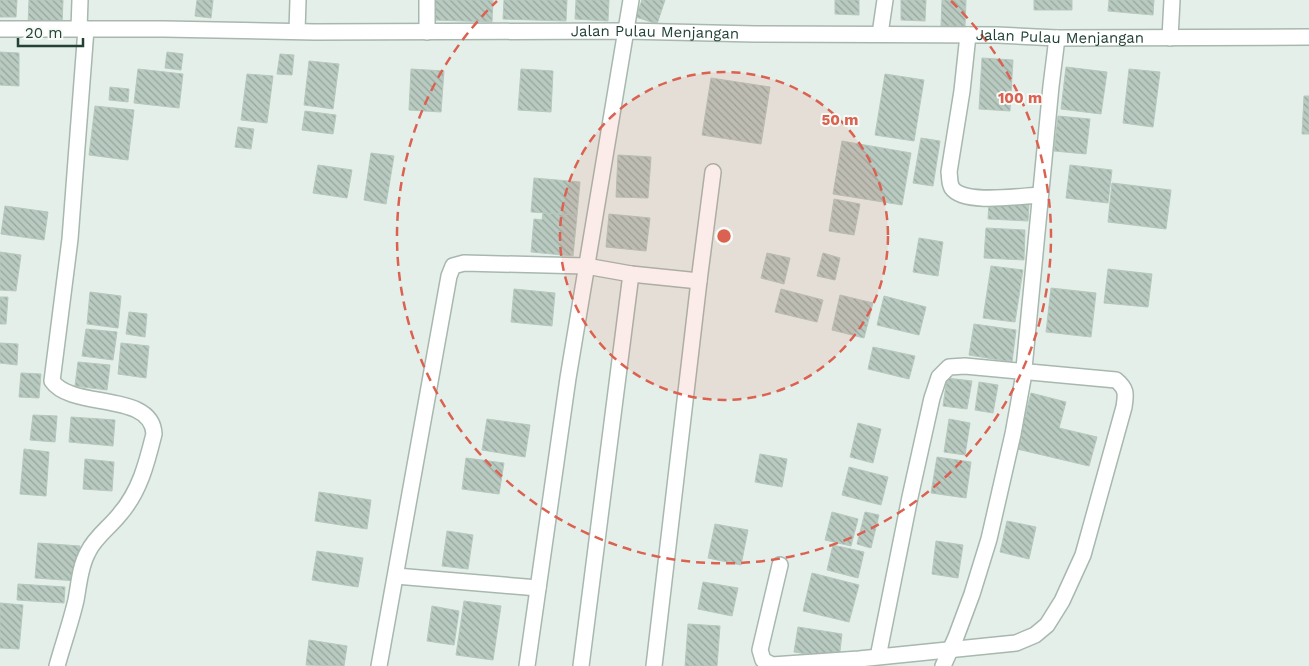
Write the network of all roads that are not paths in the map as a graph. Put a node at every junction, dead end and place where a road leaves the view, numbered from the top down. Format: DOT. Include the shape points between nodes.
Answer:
graph roads {
  1 [pos="80,0"];
  2 [pos="298,0"];
  3 [pos="427,0"];
  4 [pos="631,0"];
  5 [pos="885,0"];
  6 [pos="1172,0"];
  7 [pos="0,29"];
  8 [pos="82,29"];
  9 [pos="626,31"];
  10 [pos="297,32"];
  11 [pos="427,32"];
  12 [pos="880,34"];
  13 [pos="968,35"];
  14 [pos="1309,37"];
  15 [pos="1057,38"];
  16 [pos="1170,38"];
  17 [pos="713,172"];
  18 [pos="1040,195"];
  19 [pos="586,266"];
  20 [pos="631,274"];
  21 [pos="699,281"];
  22 [pos="1024,372"];
  23 [pos="780,565"];
  24 [pos="396,576"];
  25 [pos="538,588"];
  26 [pos="949,651"];
  27 [pos="878,657"];
  28 [pos="57,666"];
  29 [pos="379,666"];
  30 [pos="527,666"];
  31 [pos="581,666"];
  32 [pos="654,666"];
  33 [pos="943,666"];
  1 -- 8 [label="street"];
  2 -- 10 [label="street"];
  3 -- 11 [label="street"];
  4 -- 9 [label="street"];
  5 -- 12 [label="street"];
  6 -- 16 [label="street"];
  7 -- 8 [label="street, Jalan Pulau Menjangan"];
  8 -- 10 [label="street, Jalan Pulau Menjangan"];
  8 -- 28 [label="street" via="71,229 52,381 57,389 73,395 132,408 146,416 154,426 154,434 141,481 131,500 88,551"];
  9 -- 11 [label="street, Jalan Pulau Menjangan"];
  9 -- 12 [label="street, Jalan Pulau Menjangan"];
  9 -- 19 [label="street"];
  10 -- 11 [label="street, Jalan Pulau Menjangan"];
  12 -- 13 [label="street, Jalan Pulau Menjangan"];
  13 -- 15 [label="street, Jalan Pulau Menjangan"];
  13 -- 18 [label="street" via="950,184 953,190 970,198"];
  14 -- 16 [label="street, Jalan Pulau Menjangan"];
  15 -- 16 [label="street, Jalan Pulau Menjangan"];
  15 -- 18 [label="street"];
  17 -- 21 [label="street"];
  18 -- 22 [label="street"];
  19 -- 20 [label="street"];
  19 -- 24 [label="street" via="464,263 453,266"];
  19 -- 25 [label="street"];
  20 -- 21 [label="street"];
  20 -- 31 [label="street"];
  21 -- 32 [label="street"];
  22 -- 26 [label="street" via="989,539"];
  22 -- 26 [label="street" via="1116,380 1124,386 1124,407 1102,490 1084,555 1047,626 1016,644"];
  22 -- 27 [label="street" via="949,367 939,377 910,497"];
  23 -- 27 [label="street" via="761,644 763,660 777,665"];
  24 -- 25 [label="street"];
  24 -- 29 [label="street"];
  25 -- 30 [label="street"];
  26 -- 27 [label="street"];
  26 -- 33 [label="street"];
}
